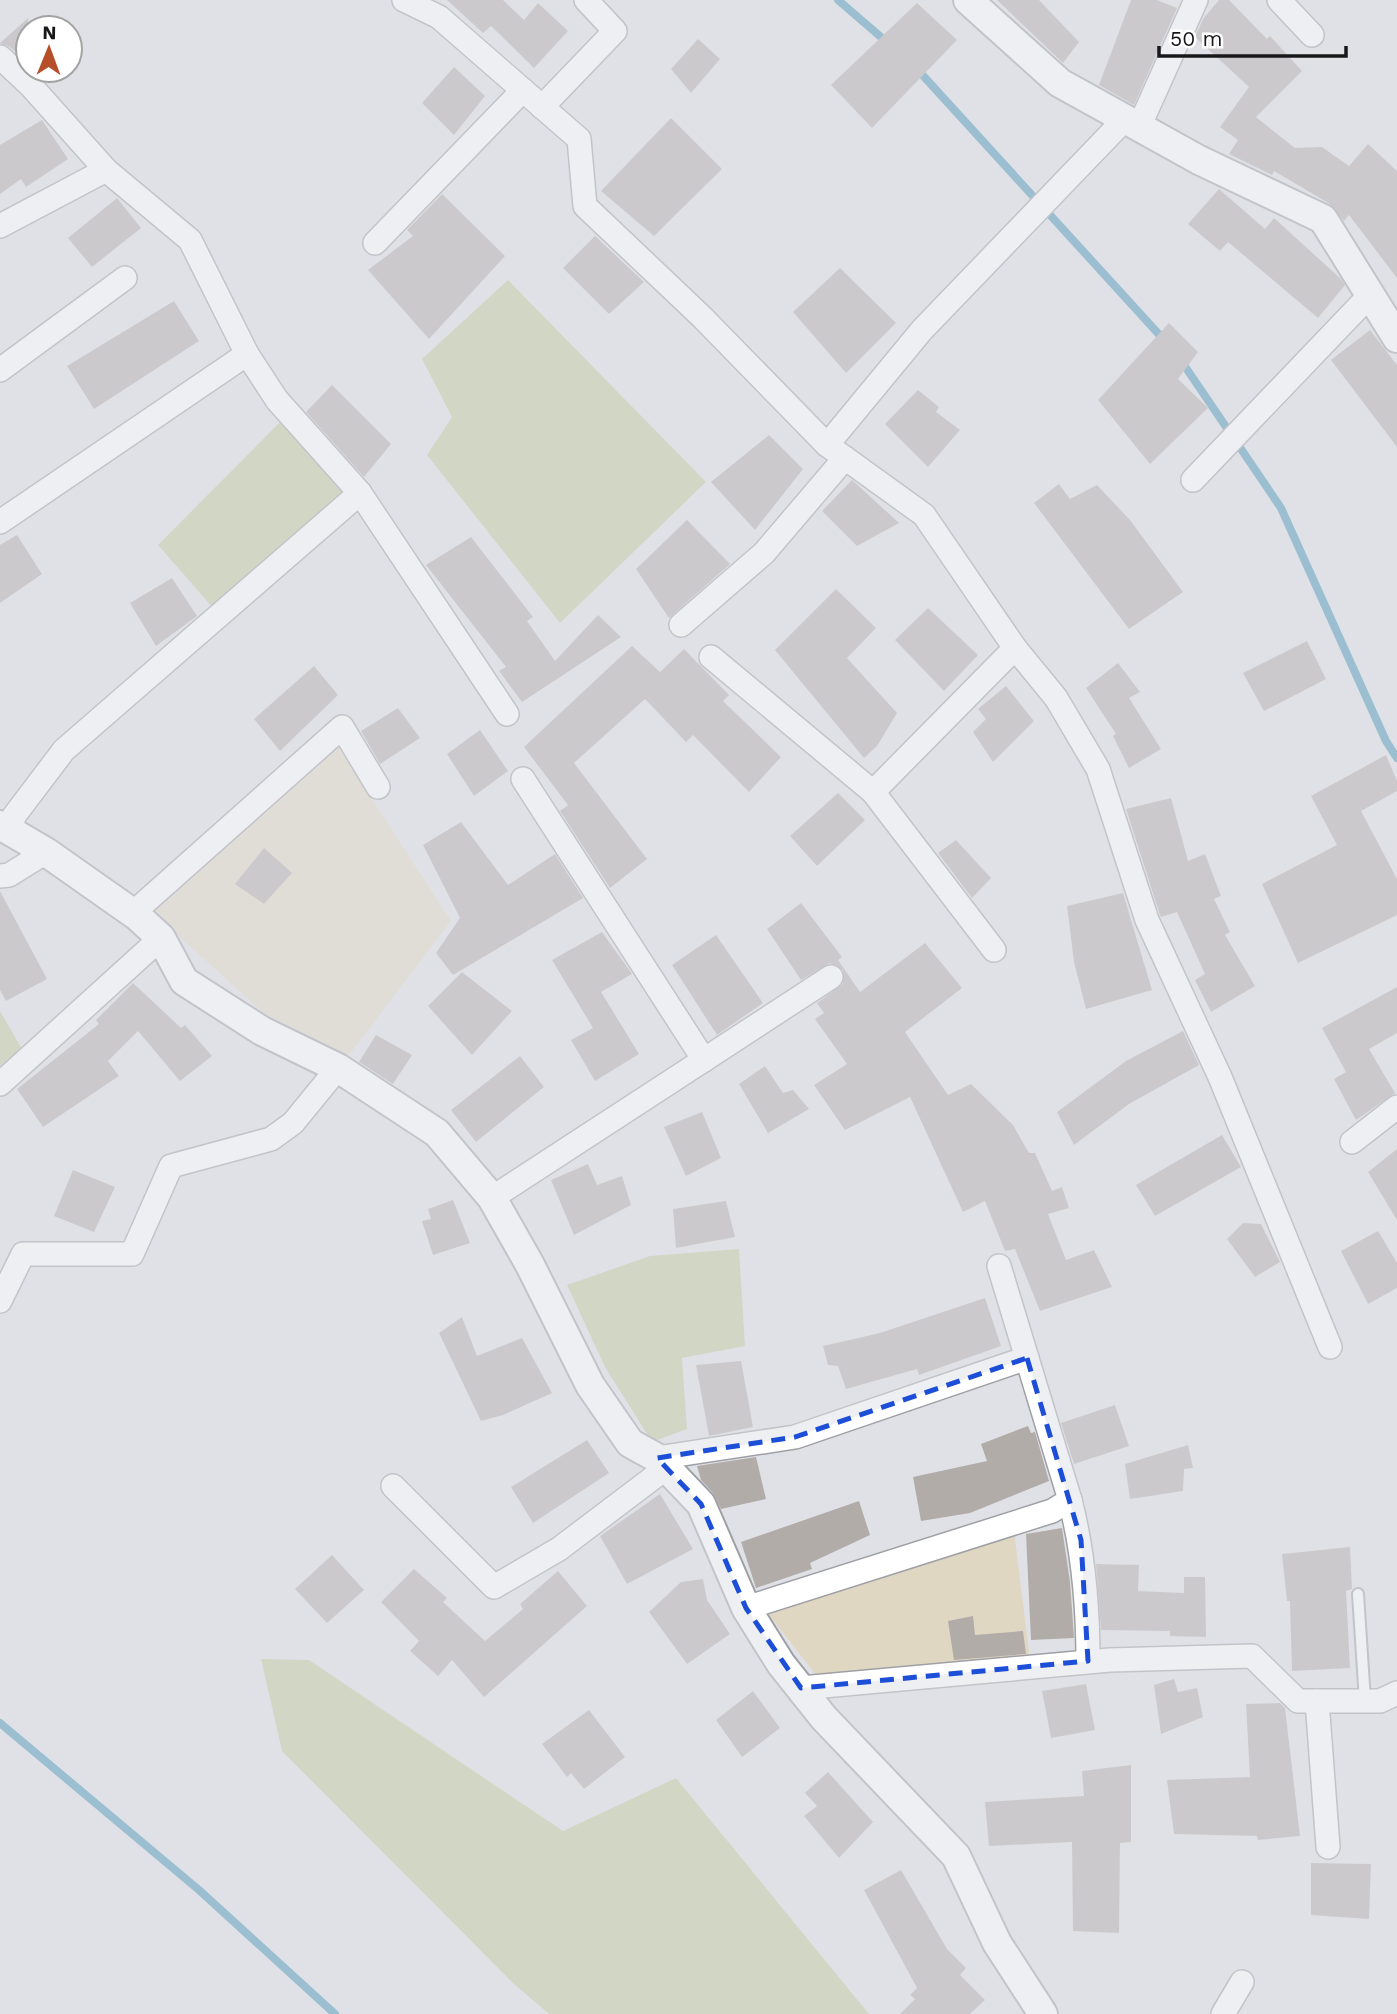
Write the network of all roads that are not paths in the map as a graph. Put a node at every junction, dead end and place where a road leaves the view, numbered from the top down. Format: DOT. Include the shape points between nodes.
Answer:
graph roads {
  1 [pos="404,0"];
  2 [pos="586,0"];
  3 [pos="968,0"];
  4 [pos="1196,0"];
  5 [pos="1279,0"];
  6 [pos="1312,35"];
  7 [pos="0,57"];
  8 [pos="523,90"];
  9 [pos="542,107"];
  10 [pos="1132,123"];
  11 [pos="106,170"];
  12 [pos="0,226"];
  13 [pos="375,243"];
  14 [pos="125,278"];
  15 [pos="1370,295"];
  16 [pos="1397,338"];
  17 [pos="247,354"];
  18 [pos="0,370"];
  19 [pos="836,451"];
  20 [pos="1193,480"];
  21 [pos="360,493"];
  22 [pos="0,522"];
  23 [pos="681,625"];
  24 [pos="1015,648"];
  25 [pos="711,657"];
  26 [pos="507,714"];
  27 [pos="523,779"];
  28 [pos="378,787"];
  29 [pos="873,792"];
  30 [pos="6,828"];
  31 [pos="46,852"];
  32 [pos="0,876"];
  33 [pos="133,913"];
  34 [pos="162,938"];
  35 [pos="994,950"];
  36 [pos="831,976"];
  37 [pos="704,1059"];
  38 [pos="338,1068"];
  39 [pos="0,1084"];
  40 [pos="1397,1107"];
  41 [pos="1352,1142"];
  42 [pos="492,1198"];
  43 [pos="999,1266"];
  44 [pos="0,1301"];
  45 [pos="1330,1347"];
  46 [pos="1027,1358"];
  47 [pos="661,1463"];
  48 [pos="393,1486"];
  49 [pos="1070,1500"];
  50 [pos="1358,1594"];
  51 [pos="746,1608"];
  52 [pos="1088,1661"];
  53 [pos="800,1688"];
  54 [pos="1397,1693"];
  55 [pos="1317,1701"];
  56 [pos="1365,1701"];
  57 [pos="1328,1847"];
  58 [pos="1242,1982"];
  59 [pos="1043,2014"];
  60 [pos="1223,2014"];
  1 -- 8 [label="street" via="439,17"];
  2 -- 9 [label="street" via="615,31"];
  3 -- 10 [label="street" via="1060,83"];
  4 -- 10 [label="street"];
  5 -- 6 [label="street"];
  7 -- 11 [label="street"];
  8 -- 9 [label="street"];
  8 -- 13 [label="street"];
  9 -- 19 [label="street" via="579,139 585,206"];
  10 -- 15 [label="street" via="1323,219"];
  10 -- 19 [label="street" via="922,330"];
  11 -- 12 [label="street"];
  11 -- 17 [label="street" via="190,240"];
  14 -- 18 [label="street"];
  15 -- 16 [label="street"];
  15 -- 20 [label="street"];
  17 -- 21 [label="street" via="276,400"];
  17 -- 22 [label="street"];
  19 -- 23 [label="street" via="764,553"];
  19 -- 24 [label="street" via="924,515"];
  21 -- 26 [label="street"];
  21 -- 30 [label="street" via="64,750"];
  24 -- 29 [label="street"];
  24 -- 45 [label="street" via="1056,698 1098,769 1146,920 1220,1077"];
  25 -- 29 [label="street"];
  27 -- 37 [label="street"];
  28 -- 33 [label="street" via="342,727"];
  29 -- 35 [label="street"];
  30 -- 31 [label="street"];
  31 -- 32 [label="street"];
  31 -- 33 [label="street"];
  33 -- 34 [label="street"];
  34 -- 38 [label="street" via="184,981 262,1031"];
  34 -- 39 [label="street"];
  36 -- 37 [label="street"];
  37 -- 42 [label="street"];
  38 -- 42 [label="street" via="437,1133"];
  38 -- 44 [label="street" via="293,1123 271,1139 171,1166 132,1254 23,1254"];
  40 -- 41 [label="street"];
  42 -- 47 [label="street" via="590,1385 630,1443"];
  43 -- 46 [label="street"];
  46 -- 47 [label="street" via="795,1437"];
  46 -- 49 [label="street"];
  47 -- 48 [label="street" via="559,1549 494,1587"];
  47 -- 51 [label="street" via="701,1504"];
  49 -- 51 [label="street" via="1052,1511"];
  49 -- 52 [label="street" via="1081,1539 1088,1596"];
  50 -- 56 [label="lane"];
  51 -- 53 [label="street"];
  52 -- 53 [label="street"];
  52 -- 55 [label="street" via="1252,1656 1298,1701"];
  53 -- 59 [label="street" via="956,1856 997,1943"];
  54 -- 56 [label="street" via="1380,1701"];
  55 -- 56 [label="street"];
  55 -- 57 [label="street"];
  58 -- 60 [label="street"];
}
